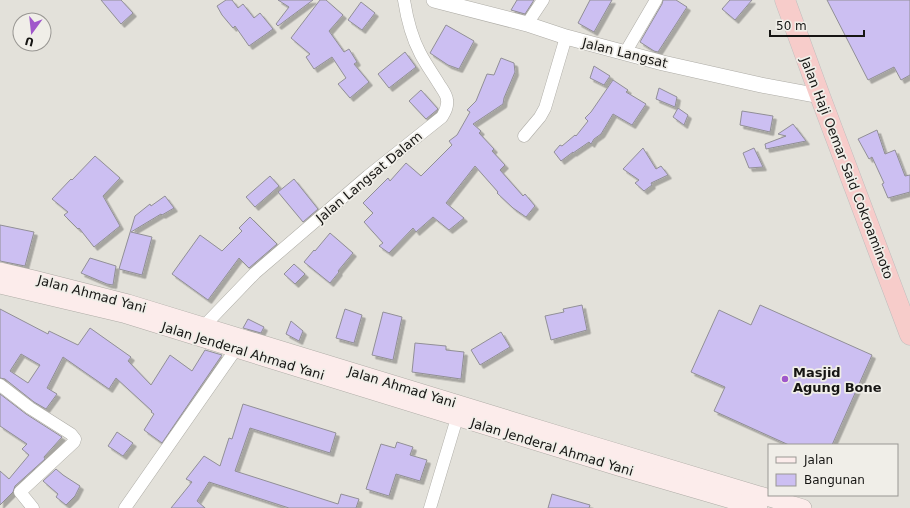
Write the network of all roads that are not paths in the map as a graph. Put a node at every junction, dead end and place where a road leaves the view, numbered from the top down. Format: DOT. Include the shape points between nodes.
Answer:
graph roads {
  1 [pos="404,0"];
  2 [pos="434,0"];
  3 [pos="543,0"];
  4 [pos="656,0"];
  5 [pos="785,0"];
  6 [pos="527,24"];
  7 [pos="566,37"];
  8 [pos="624,52"];
  9 [pos="820,96"];
  10 [pos="524,136"];
  11 [pos="0,272"];
  12 [pos="0,285"];
  13 [pos="906,314"];
  14 [pos="204,326"];
  15 [pos="236,349"];
  16 [pos="0,385"];
  17 [pos="457,418"];
  18 [pos="623,461"];
  19 [pos="129,506"];
  20 [pos="33,508"];
  21 [pos="430,508"];
  22 [pos="759,508"];
  23 [pos="803,508"];
  1 -- 14 [label="street, Jalan Langsat Dalam" via="414,41 447,99 445,113 255,273"];
  2 -- 6 [label="street, Jalan Langsat"];
  3 -- 6 [label="street"];
  4 -- 8 [label="street"];
  5 -- 9 [label="highway, Jalan Haji Oemar Said Cokroaminoto"];
  6 -- 7 [label="street, Jalan Langsat"];
  7 -- 8 [label="street, Jalan Langsat"];
  7 -- 10 [label="street" via="545,108"];
  8 -- 9 [label="street, Jalan Langsat" via="663,63"];
  9 -- 13 [label="highway, Jalan Haji Oemar Said Cokroaminoto"];
  11 -- 14 [label="main road, Jalan Ahmad Yani" via="128,302"];
  12 -- 15 [label="main road, Jalan Jenderal Ahmad Yani" via="124,314"];
  14 -- 18 [label="main road, Jalan Ahmad Yani" via="578,441"];
  15 -- 17 [label="main road, Jalan Jenderal Ahmad Yani"];
  15 -- 19 [label="street"];
  16 -- 20 [label="street" via="75,439 20,492"];
  17 -- 18 [label="main road, Jalan Jenderal Ahmad Yani"];
  17 -- 21 [label="street"];
  18 -- 22 [label="main road, Jalan Jenderal Ahmad Yani"];
  18 -- 23 [label="main road, Jalan Ahmad Yani"];
}
